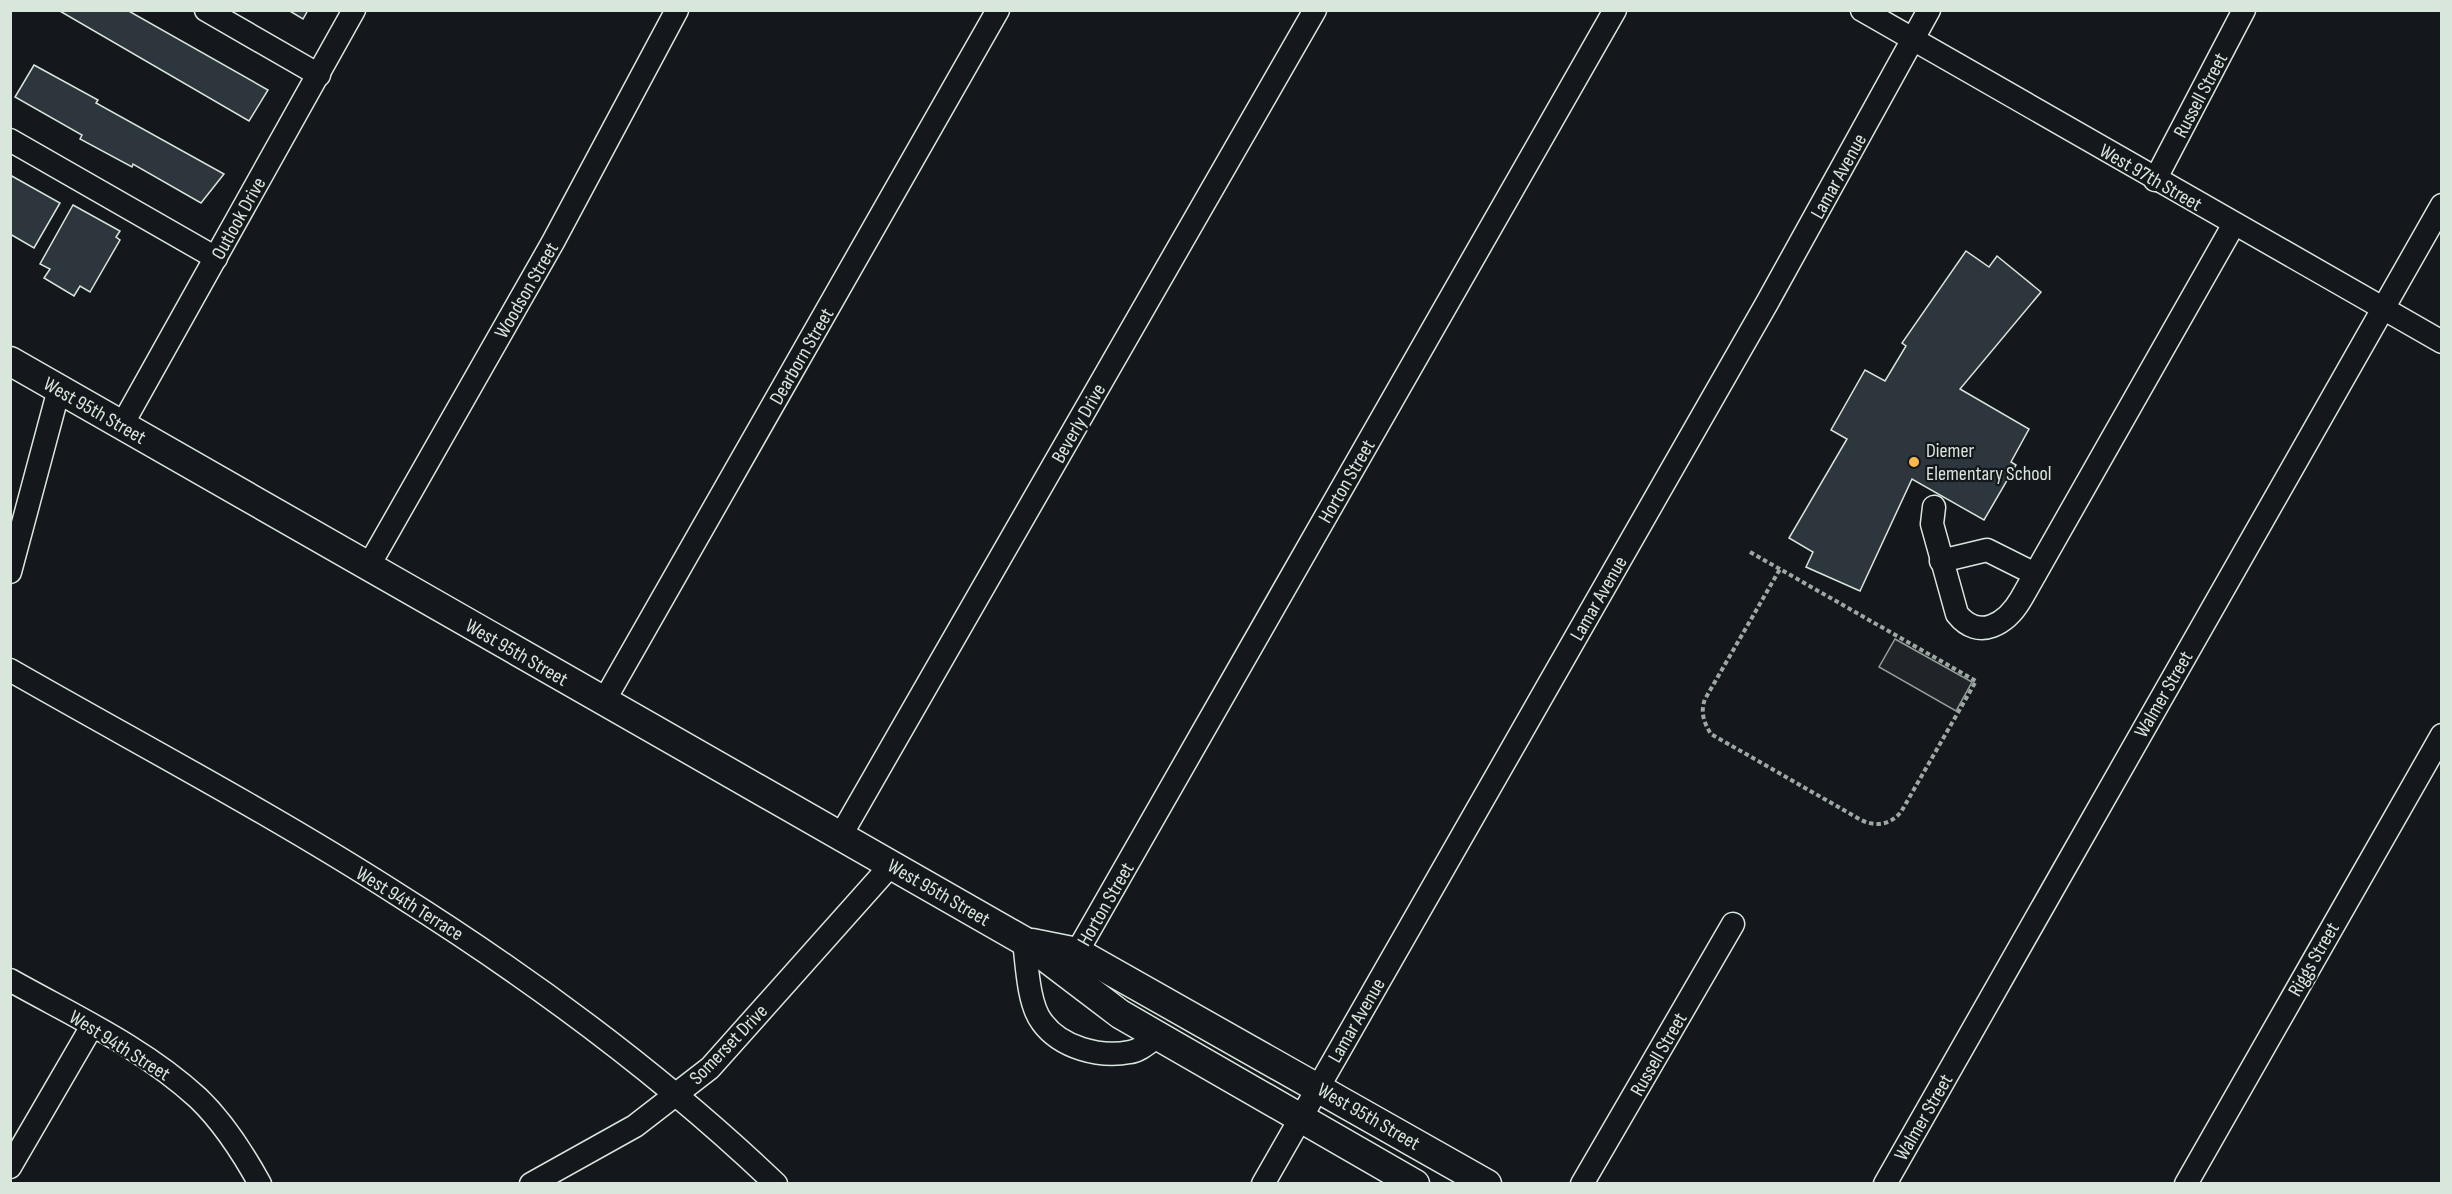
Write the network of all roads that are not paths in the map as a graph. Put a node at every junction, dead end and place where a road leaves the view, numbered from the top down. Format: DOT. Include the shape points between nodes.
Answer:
graph roads {
  1 [pos="206,10"];
  2 [pos="354,10"];
  3 [pos="678,10"];
  4 [pos="998,10"];
  5 [pos="1315,10"];
  6 [pos="1615,10"];
  7 [pos="1862,10"];
  8 [pos="1929,10"];
  9 [pos="2244,10"];
  10 [pos="1914,40"];
  11 [pos="319,75"];
  12 [pos="10,140"];
  13 [pos="2155,180"];
  14 [pos="2442,205"];
  15 [pos="2234,224"];
  16 [pos="216,258"];
  17 [pos="2383,309"];
  18 [pos="2442,342"];
  19 [pos="10,361"];
  20 [pos="59,388"];
  21 [pos="122,425"];
  22 [pos="1934,507"];
  23 [pos="1941,561"];
  24 [pos="368,567"];
  25 [pos="10,572"];
  26 [pos="2035,574"];
  27 [pos="10,670"];
  28 [pos="604,701"];
  29 [pos="2442,735"];
  30 [pos="841,836"];
  31 [pos="891,865"];
  32 [pos="1733,924"];
  33 [pos="1024,941"];
  34 [pos="1077,952"];
  35 [pos="10,980"];
  36 [pos="92,1026"];
  37 [pos="1158,1036"];
  38 [pos="1318,1087"];
  39 [pos="676,1095"];
  40 [pos="1300,1118"];
  41 [pos="10,1167"];
  42 [pos="260,1184"];
  43 [pos="531,1184"];
  44 [pos="776,1184"];
  45 [pos="1263,1184"];
  46 [pos="1415,1184"];
  47 [pos="1487,1184"];
  48 [pos="1582,1184"];
  49 [pos="1885,1184"];
  50 [pos="2186,1184"];
  1 -- 11 [label="street"];
  2 -- 11 [label="street, Outlook Drive"];
  3 -- 24 [label="street, Woodson Street" via="553,242"];
  4 -- 28 [label="street, Dearborn Street"];
  5 -- 30 [label="street, Beverly Drive"];
  6 -- 34 [label="street, Horton Street"];
  7 -- 10 [label="street, West 97th Street"];
  8 -- 10 [label="street, Lamar Avenue"];
  9 -- 13 [label="street, Russell Street"];
  10 -- 13 [label="street, West 97th Street"];
  10 -- 38 [label="street, Lamar Avenue"];
  11 -- 16 [label="street, Outlook Drive"];
  12 -- 16 [label="street"];
  13 -- 15 [label="street, West 97th Street"];
  14 -- 17 [label="street, Walmer Street"];
  15 -- 17 [label="street, West 97th Street"];
  15 -- 26 [label="street"];
  16 -- 21 [label="street, Outlook Drive"];
  17 -- 18 [label="street, West 97th Street"];
  17 -- 49 [label="street, Walmer Street"];
  19 -- 20 [label="main road, West 95th Street"];
  20 -- 21 [label="main road, West 95th Street"];
  20 -- 25 [label="street"];
  21 -- 24 [label="main road, West 95th Street"];
  22 -- 23 [label="street" via="1931,519"];
  23 -- 26 [label="street" via="1987,550"];
  23 -- 26 [label="street" via="1957,614 1979,628 1994,627 2007,619"];
  24 -- 28 [label="main road, West 95th Street"];
  27 -- 39 [label="street, West 94th Terrace" via="400,896 481,948"];
  28 -- 30 [label="main road, West 95th Street"];
  29 -- 50 [label="street, Riggs Street"];
  30 -- 31 [label="main road, West 95th Street"];
  31 -- 33 [label="main road, West 95th Street"];
  31 -- 39 [label="street, Somerset Drive" via="710,1068"];
  32 -- 48 [label="street, Russell Street"];
  33 -- 34 [label="main road, West 95th Street"];
  33 -- 37 [label="main road, West 95th Street" via="1120,1014"];
  33 -- 37 [label="street" via="1030,991 1041,1022 1066,1043 1101,1055 1132,1052"];
  34 -- 38 [label="main road, West 95th Street"];
  35 -- 36 [label="street, West 94th Street"];
  36 -- 41 [label="street"];
  36 -- 42 [label="street, West 94th Street" via="165,1070 199,1100 230,1136"];
  37 -- 40 [label="main road, West 95th Street"];
  38 -- 40 [label="street, Lamar Avenue"];
  38 -- 47 [label="main road, West 95th Street"];
  39 -- 43 [label="street, Somerset Drive" via="635,1126"];
  39 -- 44 [label="street, West 94th Terrace" via="712,1123"];
  40 -- 45 [label="street, Lamar Avenue"];
  40 -- 46 [label="main road, West 95th Street"];
}
